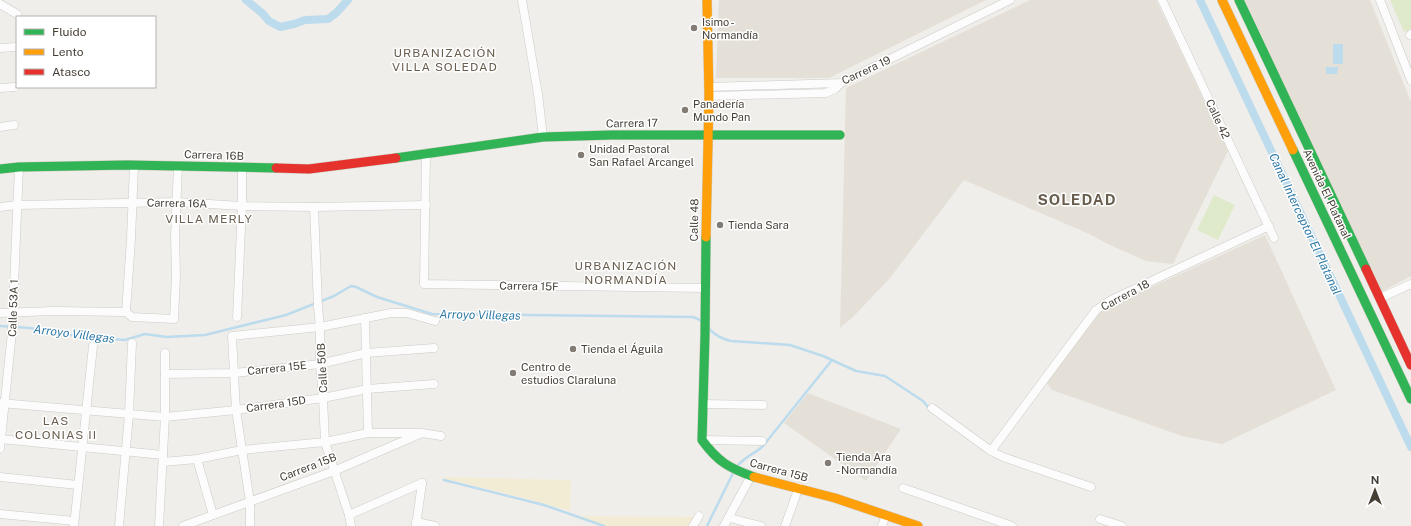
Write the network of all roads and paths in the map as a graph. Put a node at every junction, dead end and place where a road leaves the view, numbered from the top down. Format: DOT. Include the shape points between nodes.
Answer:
graph roads {
  1 [pos="522,0"];
  2 [pos="707,0"];
  3 [pos="1010,0"];
  4 [pos="1162,0"];
  5 [pos="1222,0"];
  6 [pos="1239,0"];
  7 [pos="1380,0"];
  8 [pos="0,4"];
  9 [pos="9,10"];
  10 [pos="0,11"];
  11 [pos="17,14"];
  12 [pos="16,46"];
  13 [pos="0,48"];
  14 [pos="1411,80"];
  15 [pos="16,87"];
  16 [pos="0,88"];
  17 [pos="709,92"];
  18 [pos="14,125"];
  19 [pos="0,127"];
  20 [pos="708,134"];
  21 [pos="840,135"];
  22 [pos="543,137"];
  23 [pos="426,153"];
  24 [pos="134,165"];
  25 [pos="178,166"];
  26 [pos="19,167"];
  27 [pos="242,167"];
  28 [pos="0,169"];
  29 [pos="177,202"];
  30 [pos="132,203"];
  31 [pos="17,205"];
  32 [pos="426,205"];
  33 [pos="242,206"];
  34 [pos="0,207"];
  35 [pos="314,207"];
  36 [pos="1269,226"];
  37 [pos="1274,238"];
  38 [pos="1411,284"];
  39 [pos="705,288"];
  40 [pos="1380,298"];
  41 [pos="13,312"];
  42 [pos="126,312"];
  43 [pos="0,313"];
  44 [pos="237,317"];
  45 [pos="365,318"];
  46 [pos="435,322"];
  47 [pos="320,327"];
  48 [pos="132,343"];
  49 [pos="93,346"];
  50 [pos="434,348"];
  51 [pos="165,353"];
  52 [pos="366,353"];
  53 [pos="320,364"];
  54 [pos="1411,365"];
  55 [pos="234,372"];
  56 [pos="165,374"];
  57 [pos="434,384"];
  58 [pos="367,389"];
  59 [pos="323,398"];
  60 [pos="1411,399"];
  61 [pos="3,403"];
  62 [pos="703,404"];
  63 [pos="763,405"];
  64 [pos="932,408"];
  65 [pos="87,410"];
  66 [pos="236,410"];
  67 [pos="129,414"];
  68 [pos="165,417"];
  69 [pos="368,433"];
  70 [pos="422,433"];
  71 [pos="441,436"];
  72 [pos="702,440"];
  73 [pos="762,441"];
  74 [pos="0,442"];
  75 [pos="325,442"];
  76 [pos="83,448"];
  77 [pos="242,450"];
  78 [pos="991,451"];
  79 [pos="126,452"];
  80 [pos="163,458"];
  81 [pos="198,459"];
  82 [pos="334,471"];
  83 [pos="751,476"];
  84 [pos="0,477"];
  85 [pos="78,485"];
  86 [pos="1091,487"];
  87 [pos="799,488"];
  88 [pos="903,488"];
  89 [pos="250,502"];
  90 [pos="0,514"];
  91 [pos="213,515"];
  92 [pos="349,515"];
  93 [pos="886,515"];
  94 [pos="699,516"];
  95 [pos="730,518"];
  96 [pos="1100,519"];
  97 [pos="74,524"];
  98 [pos="416,524"];
  99 [pos="119,526"];
  100 [pos="159,526"];
  101 [pos="183,526"];
  102 [pos="250,526"];
  103 [pos="351,526"];
  104 [pos="435,526"];
  105 [pos="693,526"];
  106 [pos="724,526"];
  107 [pos="761,526"];
  108 [pos="785,526"];
  109 [pos="882,526"];
  110 [pos="918,526"];
  111 [pos="1012,526"];
  112 [pos="1122,526"];
  1 -- 22 [label="street"];
  2 -- 17 [label="street, Calle 48"];
  3 -- 17 [label="street, Carrera 19" via="833,87"];
  4 -- 36 [label="street, Calle 42"];
  5 -- 60 [label="street, Avenida El Platanal"];
  6 -- 40 [label="street, Avenida El Platanal"];
  7 -- 14 [label="street"];
  8 -- 9 [label="street"];
  9 -- 10 [label="street"];
  9 -- 11 [label="street"];
  12 -- 13 [label="street"];
  15 -- 16 [label="street"];
  17 -- 20 [label="street, Calle 48"];
  18 -- 19 [label="street"];
  20 -- 21 [label="street, Carrera 17"];
  20 -- 22 [label="street, Carrera 17"];
  20 -- 39 [label="street, Calle 48"];
  22 -- 23 [label="street, Carrera 17"];
  23 -- 27 [label="street, Carrera 16B" via="309,169"];
  23 -- 32 [label="street"];
  24 -- 25 [label="street, Carrera 16B"];
  24 -- 26 [label="street, Carrera 16B"];
  24 -- 30 [label="street"];
  25 -- 27 [label="street, Carrera 16B"];
  25 -- 29 [label="street"];
  26 -- 28 [label="street, Carrera 16B"];
  26 -- 31 [label="street, Calle 53A 1"];
  27 -- 33 [label="street"];
  29 -- 30 [label="street, Carrera 16A"];
  29 -- 33 [label="street, Carrera 16A"];
  29 -- 42 [label="street" via="174,320 132,317"];
  30 -- 31 [label="street, Carrera 16A"];
  30 -- 42 [label="street"];
  31 -- 34 [label="street, Carrera 16A"];
  31 -- 41 [label="street, Calle 53A 1"];
  32 -- 35 [label="street, Carrera 16A"];
  32 -- 39 [label="street, Carrera 15F" via="424,284"];
  33 -- 35 [label="street, Carrera 16A"];
  33 -- 44 [label="street"];
  35 -- 47 [label="street, Calle 50B"];
  36 -- 37 [label="street, Calle 42"];
  36 -- 78 [label="street, Carrera 18" via="1111,300 1096,310"];
  38 -- 40 [label="street"];
  39 -- 62 [label="street, Calle 48" via="707,328"];
  40 -- 54 [label="street, Avenida El Platanal"];
  41 -- 42 [label="street"];
  41 -- 43 [label="street"];
  41 -- 61 [label="street, Calle 53A 1"];
  45 -- 46 [label="street" via="407,313"];
  45 -- 47 [label="street"];
  45 -- 52 [label="street"];
  47 -- 53 [label="street, Calle 50B"];
  47 -- 55 [label="street" via="232,336"];
  48 -- 67 [label="street"];
  49 -- 65 [label="street"];
  50 -- 52 [label="street, Carrera 15E"];
  51 -- 56 [label="street"];
  52 -- 53 [label="street, Carrera 15E"];
  52 -- 58 [label="street"];
  53 -- 55 [label="street, Carrera 15E"];
  53 -- 59 [label="street, Calle 50B"];
  55 -- 56 [label="street, Carrera 15E"];
  55 -- 66 [label="street"];
  56 -- 68 [label="street"];
  57 -- 58 [label="street, Carrera 15D"];
  58 -- 59 [label="street, Carrera 15D"];
  58 -- 69 [label="street"];
  59 -- 66 [label="street, Carrera 15D"];
  59 -- 75 [label="street, Calle 50B"];
  61 -- 65 [label="street"];
  61 -- 74 [label="street, Calle 53A 1"];
  62 -- 63 [label="street"];
  62 -- 72 [label="street, Calle 48"];
  64 -- 78 [label="street"];
  65 -- 67 [label="street"];
  65 -- 76 [label="street"];
  66 -- 68 [label="street, Carrera 15D"];
  66 -- 77 [label="street"];
  67 -- 68 [label="street"];
  67 -- 79 [label="street"];
  68 -- 80 [label="street"];
  69 -- 70 [label="street"];
  69 -- 75 [label="street"];
  70 -- 71 [label="street"];
  70 -- 82 [label="street, Carrera 15B"];
  72 -- 73 [label="street, Carrera 15B"];
  72 -- 83 [label="street, Carrera 15B" via="710,453"];
  74 -- 76 [label="street"];
  75 -- 77 [label="street"];
  75 -- 82 [label="street, Calle 50B"];
  76 -- 79 [label="street"];
  76 -- 85 [label="street"];
  77 -- 81 [label="street"];
  77 -- 89 [label="street"];
  78 -- 86 [label="street"];
  79 -- 80 [label="street"];
  79 -- 99 [label="street"];
  80 -- 81 [label="street"];
  80 -- 100 [label="street"];
  81 -- 91 [label="street"];
  82 -- 89 [label="street, Carrera 15B"];
  82 -- 92 [label="street, Calle 50B"];
  83 -- 87 [label="street, Carrera 15B"];
  83 -- 95 [label="street"];
  84 -- 85 [label="street"];
  85 -- 97 [label="street"];
  87 -- 93 [label="street, Carrera 15B"];
  87 -- 108 [label="street"];
  88 -- 111 [label="street"];
  89 -- 91 [label="street, Carrera 15B"];
  89 -- 102 [label="street"];
  90 -- 97 [label="street"];
  91 -- 101 [label="street, Carrera 15B"];
  92 -- 98 [label="street" via="422,484"];
  92 -- 103 [label="street, Calle 50B"];
  93 -- 109 [label="street"];
  93 -- 110 [label="street, Carrera 15B"];
  94 -- 105 [label="street"];
  95 -- 106 [label="street"];
  95 -- 107 [label="street"];
  96 -- 112 [label="street"];
  98 -- 104 [label="street"];
}
